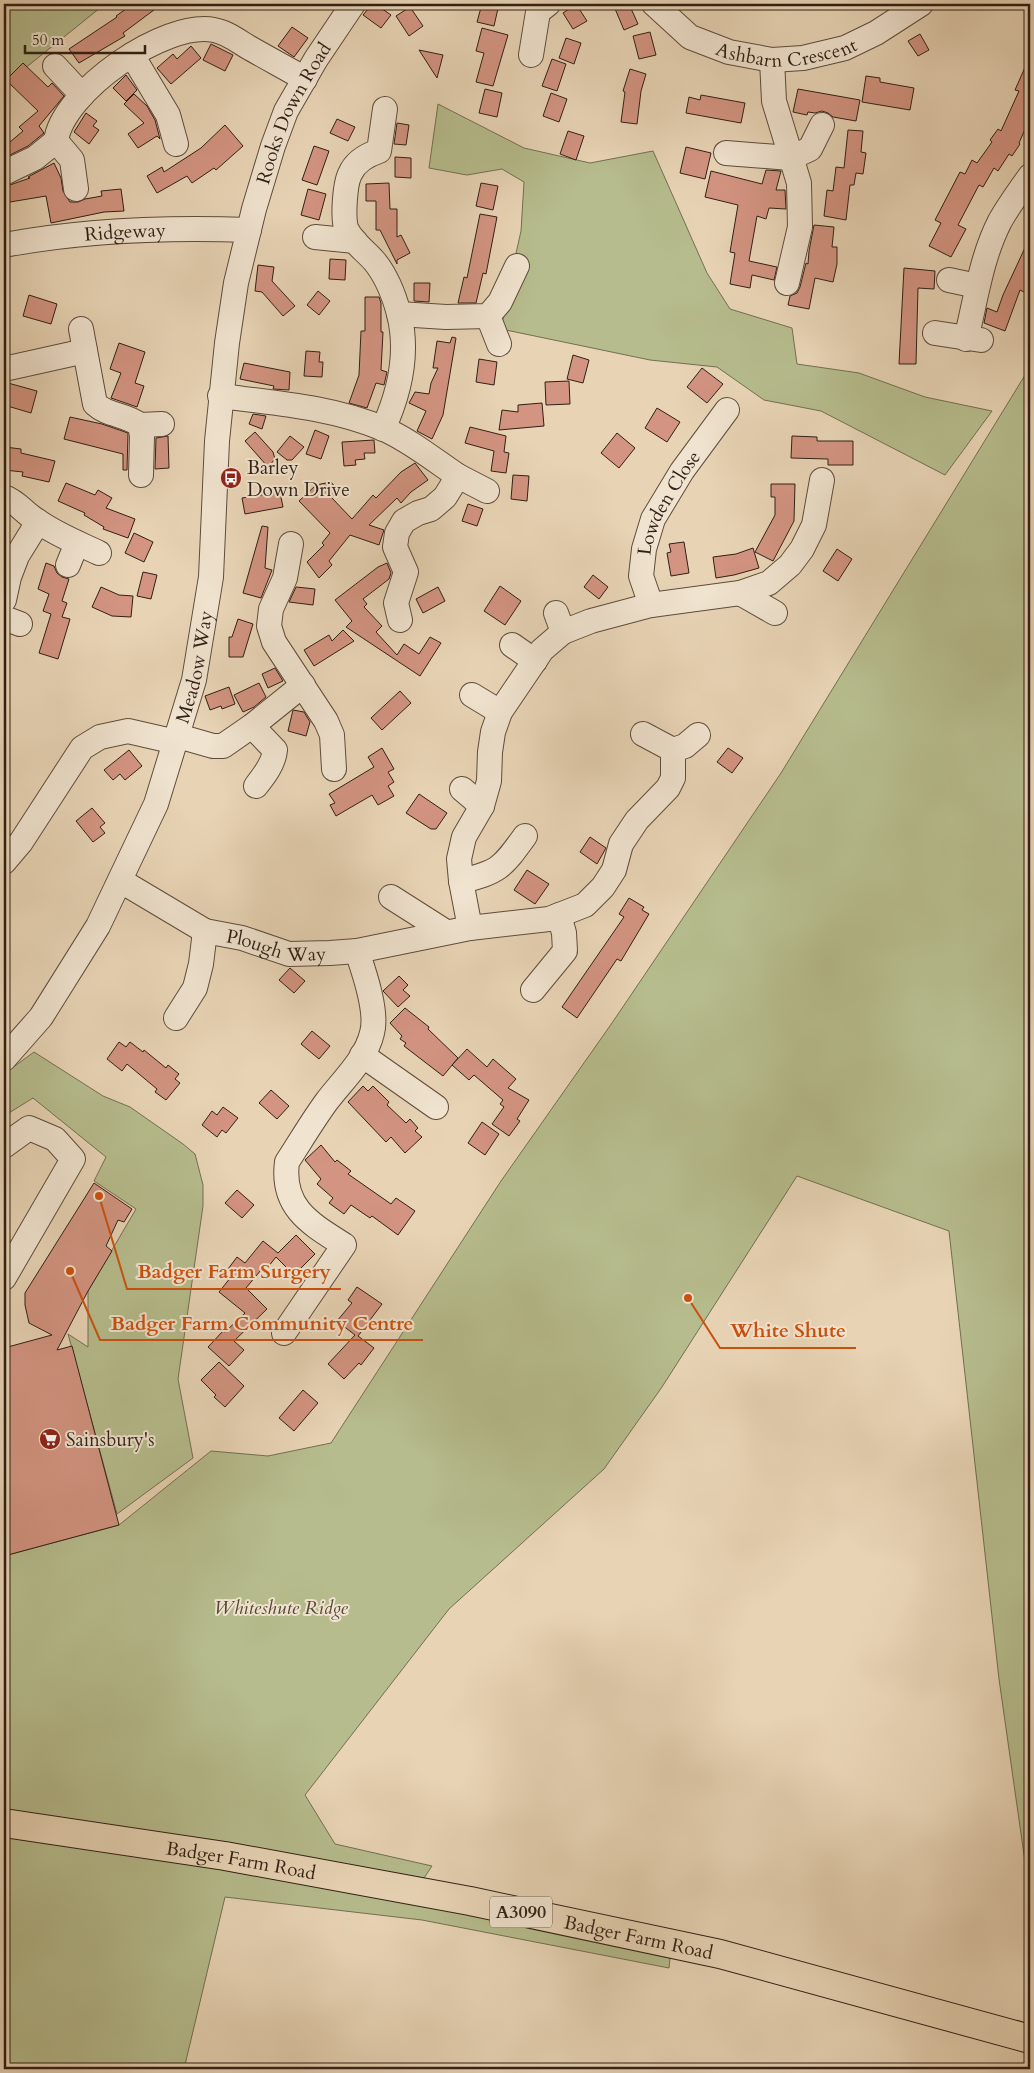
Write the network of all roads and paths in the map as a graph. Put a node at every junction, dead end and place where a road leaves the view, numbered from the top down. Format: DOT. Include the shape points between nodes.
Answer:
graph roads {
  1 [pos="353,4"];
  2 [pos="548,4"];
  3 [pos="654,4"];
  4 [pos="912,6"];
  5 [pos="132,55"];
  6 [pos="531,55"];
  7 [pos="772,60"];
  8 [pos="55,66"];
  9 [pos="305,78"];
  10 [pos="82,94"];
  11 [pos="384,109"];
  12 [pos="822,125"];
  13 [pos="56,141"];
  14 [pos="176,144"];
  15 [pos="726,152"];
  16 [pos="790,158"];
  17 [pos="4,173"];
  18 [pos="1030,176"];
  19 [pos="76,189"];
  20 [pos="249,230"];
  21 [pos="315,237"];
  22 [pos="355,242"];
  23 [pos="4,246"];
  24 [pos="517,266"];
  25 [pos="949,280"];
  26 [pos="787,283"];
  27 [pos="977,286"];
  28 [pos="399,314"];
  29 [pos="488,316"];
  30 [pos="935,333"];
  31 [pos="499,344"];
  32 [pos="4,369"];
  33 [pos="220,396"];
  34 [pos="727,410"];
  35 [pos="383,429"];
  36 [pos="141,475"];
  37 [pos="458,476"];
  38 [pos="823,480"];
  39 [pos="487,491"];
  40 [pos="4,497"];
  41 [pos="38,522"];
  42 [pos="77,542"];
  43 [pos="291,544"];
  44 [pos="100,554"];
  45 [pos="68,565"];
  46 [pos="740,593"];
  47 [pos="4,600"];
  48 [pos="651,605"];
  49 [pos="774,613"];
  50 [pos="400,620"];
  51 [pos="512,645"];
  52 [pos="535,662"];
  53 [pos="303,686"];
  54 [pos="472,695"];
  55 [pos="500,712"];
  56 [pos="252,726"];
  57 [pos="644,734"];
  58 [pos="698,735"];
  59 [pos="177,739"];
  60 [pos="672,750"];
  61 [pos="334,769"];
  62 [pos="256,786"];
  63 [pos="462,790"];
  64 [pos="482,806"];
  65 [pos="525,836"];
  66 [pos="4,862"];
  67 [pos="121,881"];
  68 [pos="460,882"];
  69 [pos="390,897"];
  70 [pos="559,915"];
  71 [pos="470,928"];
  72 [pos="205,930"];
  73 [pos="446,932"];
  74 [pos="357,951"];
  75 [pos="533,990"];
  76 [pos="176,1018"];
  77 [pos="9,1054"];
  78 [pos="362,1055"];
  79 [pos="436,1107"];
  80 [pos="4,1146"];
  81 [pos="4,1278"];
  82 [pos="284,1333"];
  83 [pos="4,1823"];
  84 [pos="1030,2039"];
  1 -- 9 [label="street, Rooks Down Road"];
  2 -- 6 [label="street" via="538,12"];
  3 -- 7 [label="street, Ashbarn Crescent" via="690,37 729,52"];
  4 -- 7 [label="street, Ashbarn Crescent" via="876,34 845,48 803,58"];
  5 -- 9 [label="street" via="169,35 187,30 215,30"];
  5 -- 10 [label="street"];
  5 -- 14 [label="street" via="168,115"];
  7 -- 16 [label="street" via="774,101"];
  8 -- 10 [label="street"];
  9 -- 20 [label="street, Rooks Down Road" via="286,111 273,146"];
  10 -- 13 [label="street" via="63,120"];
  11 -- 22 [label="street" via="379,152 365,156 349,174 344,222"];
  12 -- 16 [label="street" via="810,149"];
  13 -- 17 [label="street" via="35,158"];
  13 -- 19 [label="street" via="72,160"];
  15 -- 16 [label="street"];
  16 -- 26 [label="street" via="799,183 800,227"];
  18 -- 27 [label="street" via="1001,220"];
  20 -- 23 [label="street, Ridgeway" via="193,228 98,232"];
  20 -- 33 [label="street, Meadow Way" via="236,283"];
  21 -- 22 [label="street"];
  22 -- 28 [label="street" via="390,284"];
  24 -- 29 [label="street" via="500,302"];
  25 -- 27 [label="street"];
  27 -- 30 [label="street" via="974,339"];
  28 -- 29 [label="street"];
  28 -- 35 [label="street" via="404,365"];
  29 -- 31 [label="street"];
  32 -- 36 [label="street" via="85,350 95,404 102,411 151,425 142,436"];
  33 -- 35 [label="street" via="297,406"];
  33 -- 59 [label="street, Meadow Way" via="211,577 194,680"];
  34 -- 48 [label="street, Lowden Close" via="682,470 652,519 641,576"];
  35 -- 37 [label="street" via="415,446"];
  37 -- 39 [label="street"];
  37 -- 50 [label="street" via="445,498 431,509 404,521 397,533 395,547 406,572 396,603"];
  38 -- 46 [label="street" via="814,524 802,549 790,565 769,583"];
  40 -- 41 [label="street" via="21,506"];
  41 -- 42 [label="street"];
  41 -- 47 [label="street" via="17,556"];
  42 -- 44 [label="street"];
  42 -- 45 [label="street"];
  43 -- 53 [label="street" via="285,578 271,609 269,626 274,642"];
  46 -- 48 [label="street"];
  46 -- 49 [label="street"];
  48 -- 52 [label="street" via="591,621 559,622"];
  51 -- 52 [label="street"];
  52 -- 55 [label="street"];
  53 -- 56 [label="street"];
  53 -- 61 [label="street" via="332,735"];
  54 -- 55 [label="street"];
  55 -- 64 [label="street" via="493,732 489,781"];
  56 -- 59 [label="street" via="223,746"];
  56 -- 62 [label="street" via="275,750 266,774"];
  57 -- 60 [label="street"];
  58 -- 60 [label="street" via="685,746"];
  59 -- 66 [label="street" via="128,731 100,737 82,748 21,842"];
  59 -- 67 [label="street, Meadow Way" via="156,804"];
  60 -- 70 [label="street, Plough Way" via="673,778 668,788 637,820 621,844 614,870 603,887 585,905"];
  63 -- 64 [label="street"];
  64 -- 68 [label="street" via="464,837 459,859"];
  65 -- 68 [label="street" via="507,862 488,875"];
  67 -- 72 [label="street, Plough Way"];
  67 -- 77 [label="street, Meadow Way" via="98,926 41,1017"];
  68 -- 71 [label="street"];
  69 -- 73 [label="street"];
  70 -- 71 [label="street, Plough Way" via="549,919"];
  70 -- 75 [label="street" via="565,951"];
  71 -- 73 [label="street, Plough Way"];
  72 -- 74 [label="street, Plough Way" via="290,954"];
  72 -- 76 [label="street" via="195,988"];
  73 -- 74 [label="street, Plough Way"];
  74 -- 78 [label="street" via="371,1002 372,1033"];
  78 -- 79 [label="street"];
  78 -- 82 [label="street" via="287,1162 288,1189 293,1205 309,1222 349,1238"];
  80 -- 81 [label="street" via="29,1128 55,1138 73,1159"];
  83 -- 84 [label="main road, Badger Farm Road / A3090" via="225,1856 470,1901 720,1954"];
}
